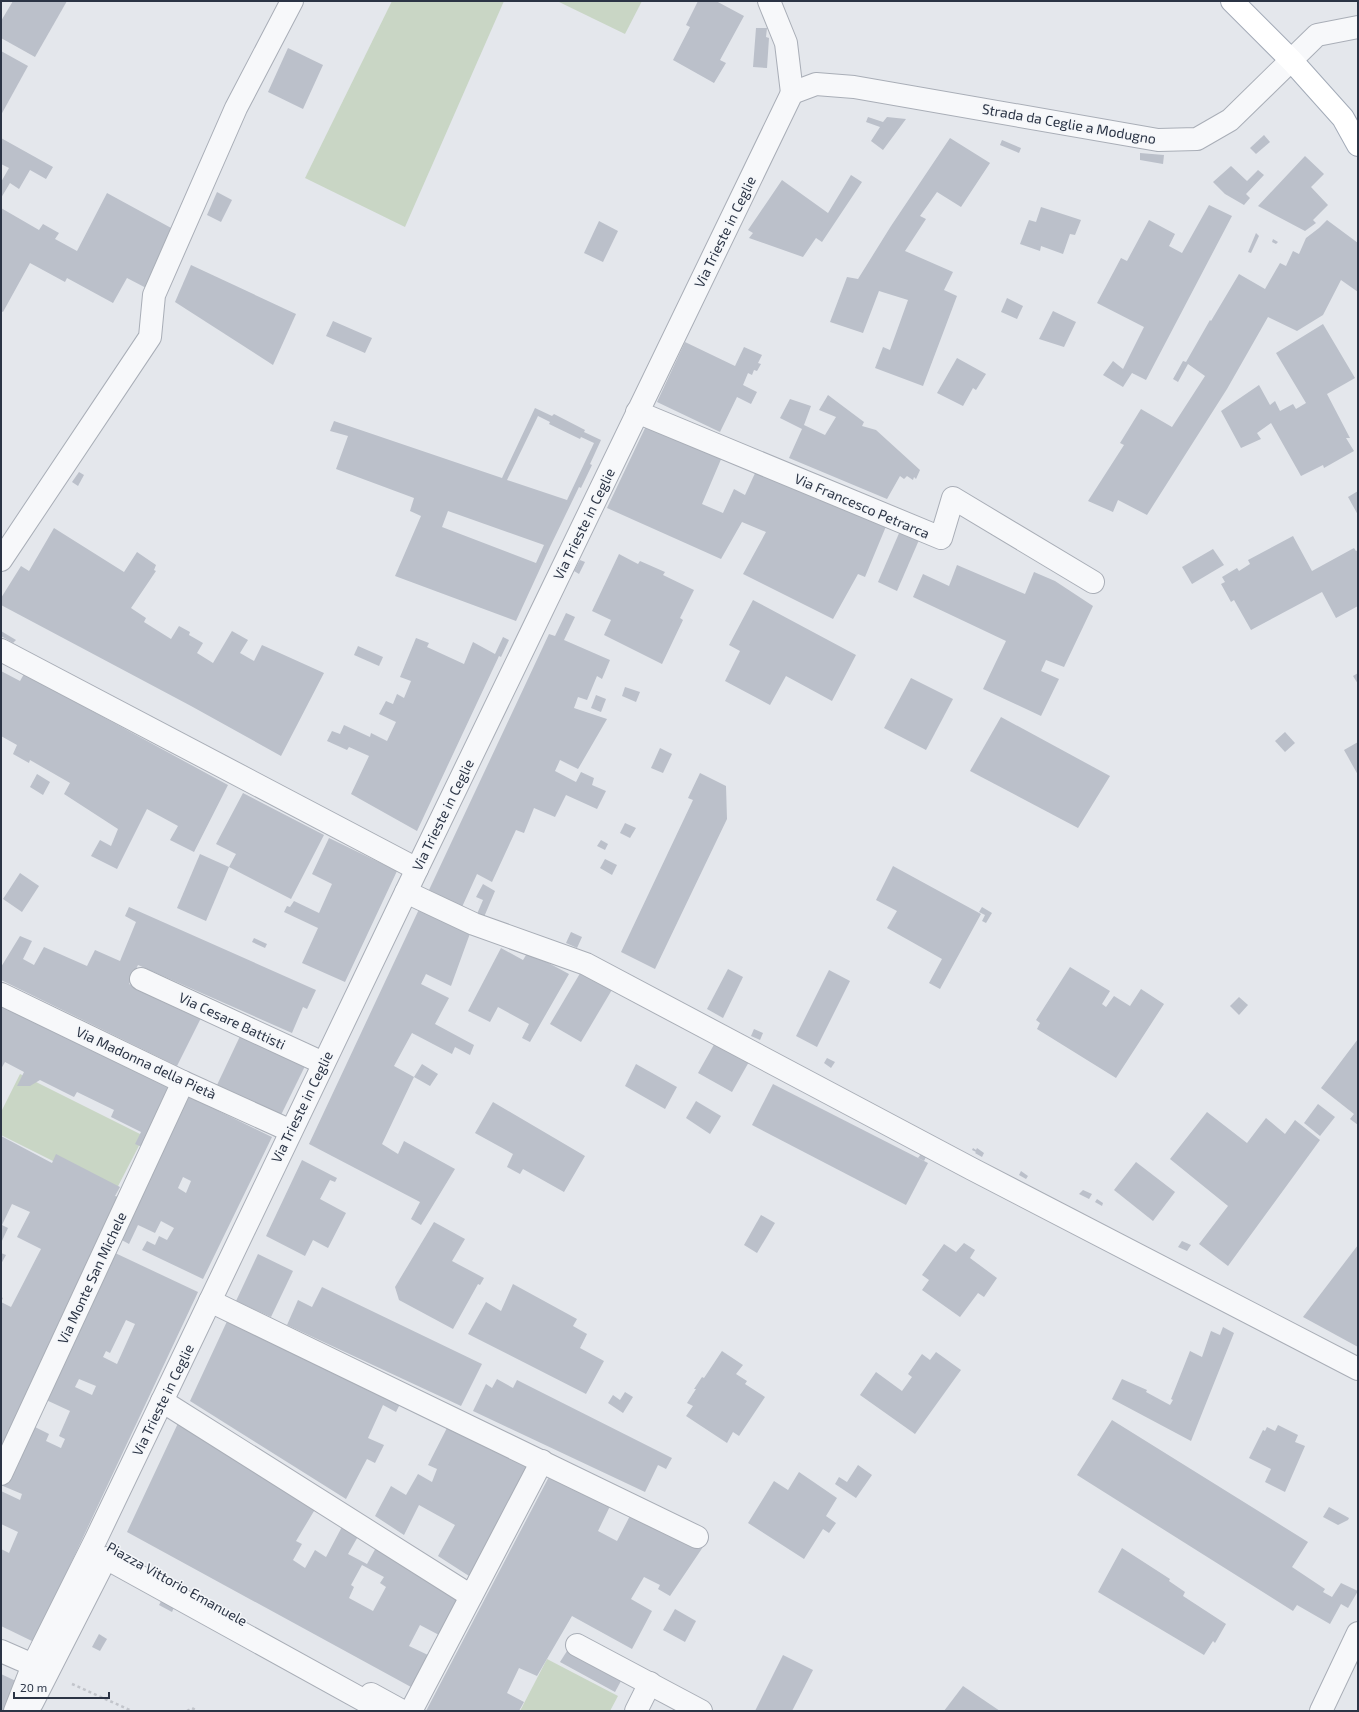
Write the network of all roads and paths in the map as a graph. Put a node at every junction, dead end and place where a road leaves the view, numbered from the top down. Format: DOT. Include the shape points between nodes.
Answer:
graph roads {
  1 [pos="292,1"];
  2 [pos="769,1"];
  3 [pos="1232,1"];
  4 [pos="1358,28"];
  5 [pos="1292,61"];
  6 [pos="792,93"];
  7 [pos="1358,145"];
  8 [pos="637,412"];
  9 [pos="1,560"];
  10 [pos="1093,582"];
  11 [pos="1,650"];
  12 [pos="417,868"];
  13 [pos="406,892"];
  14 [pos="141,979"];
  15 [pos="1,994"];
  16 [pos="324,1063"];
  17 [pos="183,1082"];
  18 [pos="291,1131"];
  19 [pos="210,1301"];
  20 [pos="1358,1369"];
  21 [pos="162,1401"];
  22 [pos="542,1461"];
  23 [pos="1,1474"];
  24 [pos="697,1537"];
  25 [pos="96,1539"];
  26 [pos="471,1596"];
  27 [pos="1358,1633"];
  28 [pos="577,1645"];
  29 [pos="1,1650"];
  30 [pos="33,1666"];
  31 [pos="650,1684"];
  32 [pos="15,1711"];
  33 [pos="28,1711"];
  34 [pos="132,1711"];
  35 [pos="187,1711"];
  36 [pos="197,1711"];
  37 [pos="382,1711"];
  38 [pos="402,1711"];
  39 [pos="411,1711"];
  40 [pos="636,1711"];
  41 [pos="701,1711"];
  42 [pos="1321,1711"];
  1 -- 9 [label="street" via="236,108 154,295 150,337"];
  2 -- 6 [label="street" via="786,43"];
  3 -- 5 [label="main road"];
  4 -- 5 [label="street, Strada da Ceglie a Modugno" via="1317,35"];
  5 -- 6 [label="street, Strada da Ceglie a Modugno" via="1230,120 1197,139 1158,140 854,87 816,84"];
  5 -- 7 [label="main road" via="1343,118"];
  6 -- 8 [label="street, Via Trieste in Ceglie"];
  8 -- 10 [label="street, Via Francesco Petrarca" via="941,538 953,498"];
  8 -- 12 [label="street, Via Trieste in Ceglie"];
  11 -- 12 [label="street"];
  12 -- 13 [label="street, Via Trieste in Ceglie"];
  13 -- 16 [label="street, Via Trieste in Ceglie"];
  13 -- 20 [label="street" via="474,924 586,964 972,1169"];
  14 -- 16 [label="street, Via Cesare Battisti"];
  15 -- 17 [label="street, Via Madonna della Pietà"];
  16 -- 18 [label="street, Via Trieste in Ceglie"];
  17 -- 18 [label="street, Via Madonna della Pietà"];
  17 -- 23 [label="street, Via Monte San Michele"];
  18 -- 19 [label="street, Via Trieste in Ceglie"];
  19 -- 21 [label="street, Via Trieste in Ceglie"];
  19 -- 22 [label="street"];
  21 -- 25 [label="street, Via Trieste in Ceglie"];
  21 -- 26 [label="street"];
  22 -- 24 [label="street"];
  22 -- 26 [label="street"];
  25 -- 30 [label="street, Piazza Vittorio Emanuele"];
  25 -- 38 [label="street, Piazza Vittorio Emanuele"];
  26 -- 39 [label="street"];
  27 -- 42 [label="street"];
  28 -- 31 [label="street"];
  29 -- 30 [label="street"];
  30 -- 32 [label="street, Piazza Vittorio Emanuele"];
  30 -- 34 [label="path"];
  31 -- 40 [label="street"];
  31 -- 41 [label="street"];
  33 -- 37 [label="street" via="106,1558"];
  35 -- 36 [label="path" via="192,1708"];
}
